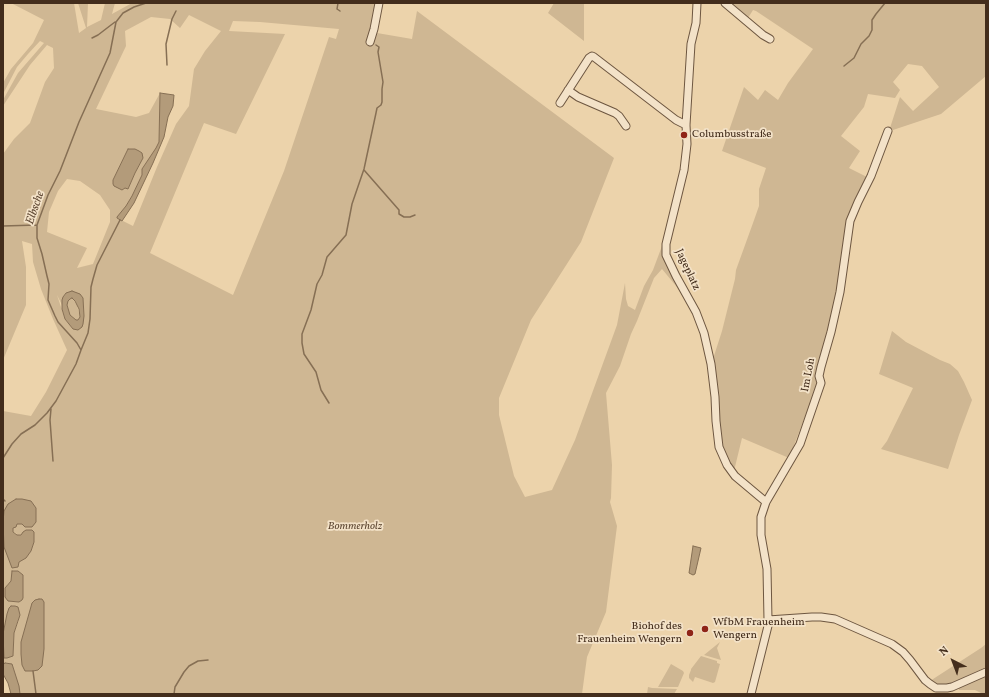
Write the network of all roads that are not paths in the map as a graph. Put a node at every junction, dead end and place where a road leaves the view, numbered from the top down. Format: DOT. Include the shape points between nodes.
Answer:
graph roads {
  1 [pos="379,3"];
  2 [pos="697,3"];
  3 [pos="725,3"];
  4 [pos="770,39"];
  5 [pos="370,42"];
  6 [pos="568,90"];
  7 [pos="560,103"];
  8 [pos="686,125"];
  9 [pos="626,126"];
  10 [pos="888,131"];
  11 [pos="766,502"];
  12 [pos="768,620"];
  13 [pos="986,672"];
  14 [pos="751,694"];
  1 -- 5 [label="street"];
  2 -- 8 [label="street, Jageplatz" via="691,44"];
  3 -- 4 [label="street"];
  6 -- 7 [label="street"];
  6 -- 8 [label="street" via="592,56"];
  6 -- 9 [label="street" via="615,113"];
  8 -- 11 [label="street, Jageplatz" via="684,170 666,244 666,255 704,332 711,364 719,447 735,476"];
  10 -- 11 [label="street, Im Loh" via="872,176 850,221 840,292 819,376 821,383 800,444"];
  11 -- 12 [label="street, Im Loh" via="761,517 761,535 767,569"];
  12 -- 13 [label="street" via="812,617 835,619 892,644 910,660 925,680 936,688 952,687"];
  12 -- 14 [label="street, Im Loh"];
}
